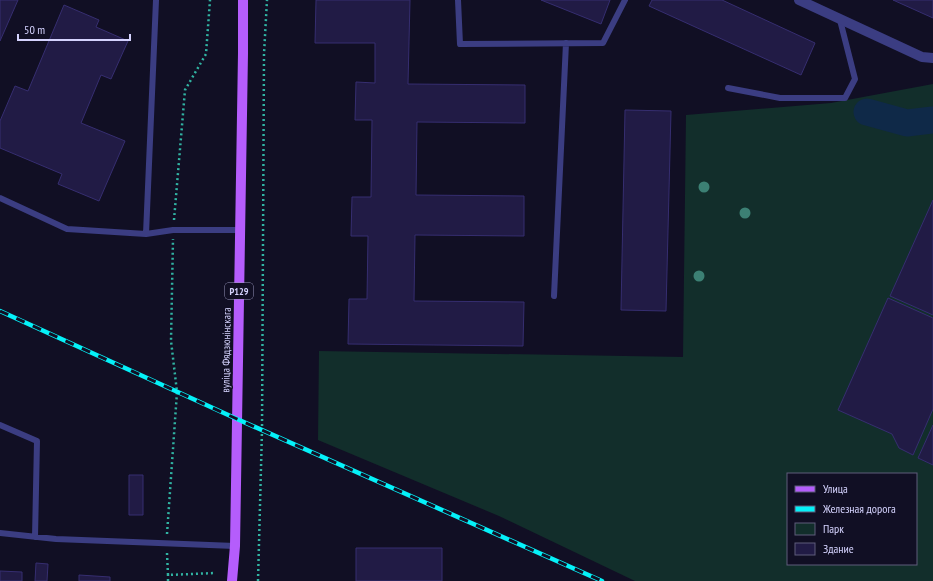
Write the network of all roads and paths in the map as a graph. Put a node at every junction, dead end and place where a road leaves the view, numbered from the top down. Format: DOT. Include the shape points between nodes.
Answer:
graph roads {
  1 [pos="156,0"];
  2 [pos="210,0"];
  3 [pos="243,0"];
  4 [pos="267,0"];
  5 [pos="458,0"];
  6 [pos="625,0"];
  7 [pos="799,0"];
  8 [pos="840,20"];
  9 [pos="566,43"];
  10 [pos="933,58"];
  11 [pos="728,88"];
  12 [pos="0,198"];
  13 [pos="173,230"];
  14 [pos="240,230"];
  15 [pos="146,234"];
  16 [pos="554,296"];
  17 [pos="0,425"];
  18 [pos="0,533"];
  19 [pos="35,537"];
  20 [pos="166,545"];
  21 [pos="234,546"];
  22 [pos="215,573"];
  23 [pos="168,576"];
  24 [pos="168,581"];
  25 [pos="232,581"];
  26 [pos="258,581"];
  1 -- 15 [label="lane"];
  2 -- 13 [label="path" via="206,54 185,90"];
  3 -- 14 [label="main road, вуліца Фядзюнінскага / Р129"];
  4 -- 26 [label="path" via="264,54 262,430"];
  5 -- 9 [label="lane" via="460,44"];
  6 -- 9 [label="lane" via="603,43"];
  7 -- 8 [label="street"];
  8 -- 10 [label="street" via="922,57"];
  8 -- 11 [label="lane" via="855,79 845,98 780,98"];
  9 -- 16 [label="lane"];
  12 -- 15 [label="lane" via="68,229"];
  13 -- 14 [label="lane"];
  13 -- 15 [label="lane"];
  13 -- 20 [label="path" via="171,341 177,392"];
  14 -- 21 [label="main road, вуліца Фядзюнінскага / Р129"];
  17 -- 19 [label="lane" via="37,441"];
  18 -- 19 [label="lane"];
  19 -- 20 [label="lane"];
  20 -- 21 [label="lane"];
  20 -- 23 [label="path"];
  21 -- 25 [label="main road, вуліца Фядзюнінскага / Р129"];
  22 -- 23 [label="path"];
  23 -- 24 [label="path"];
}
